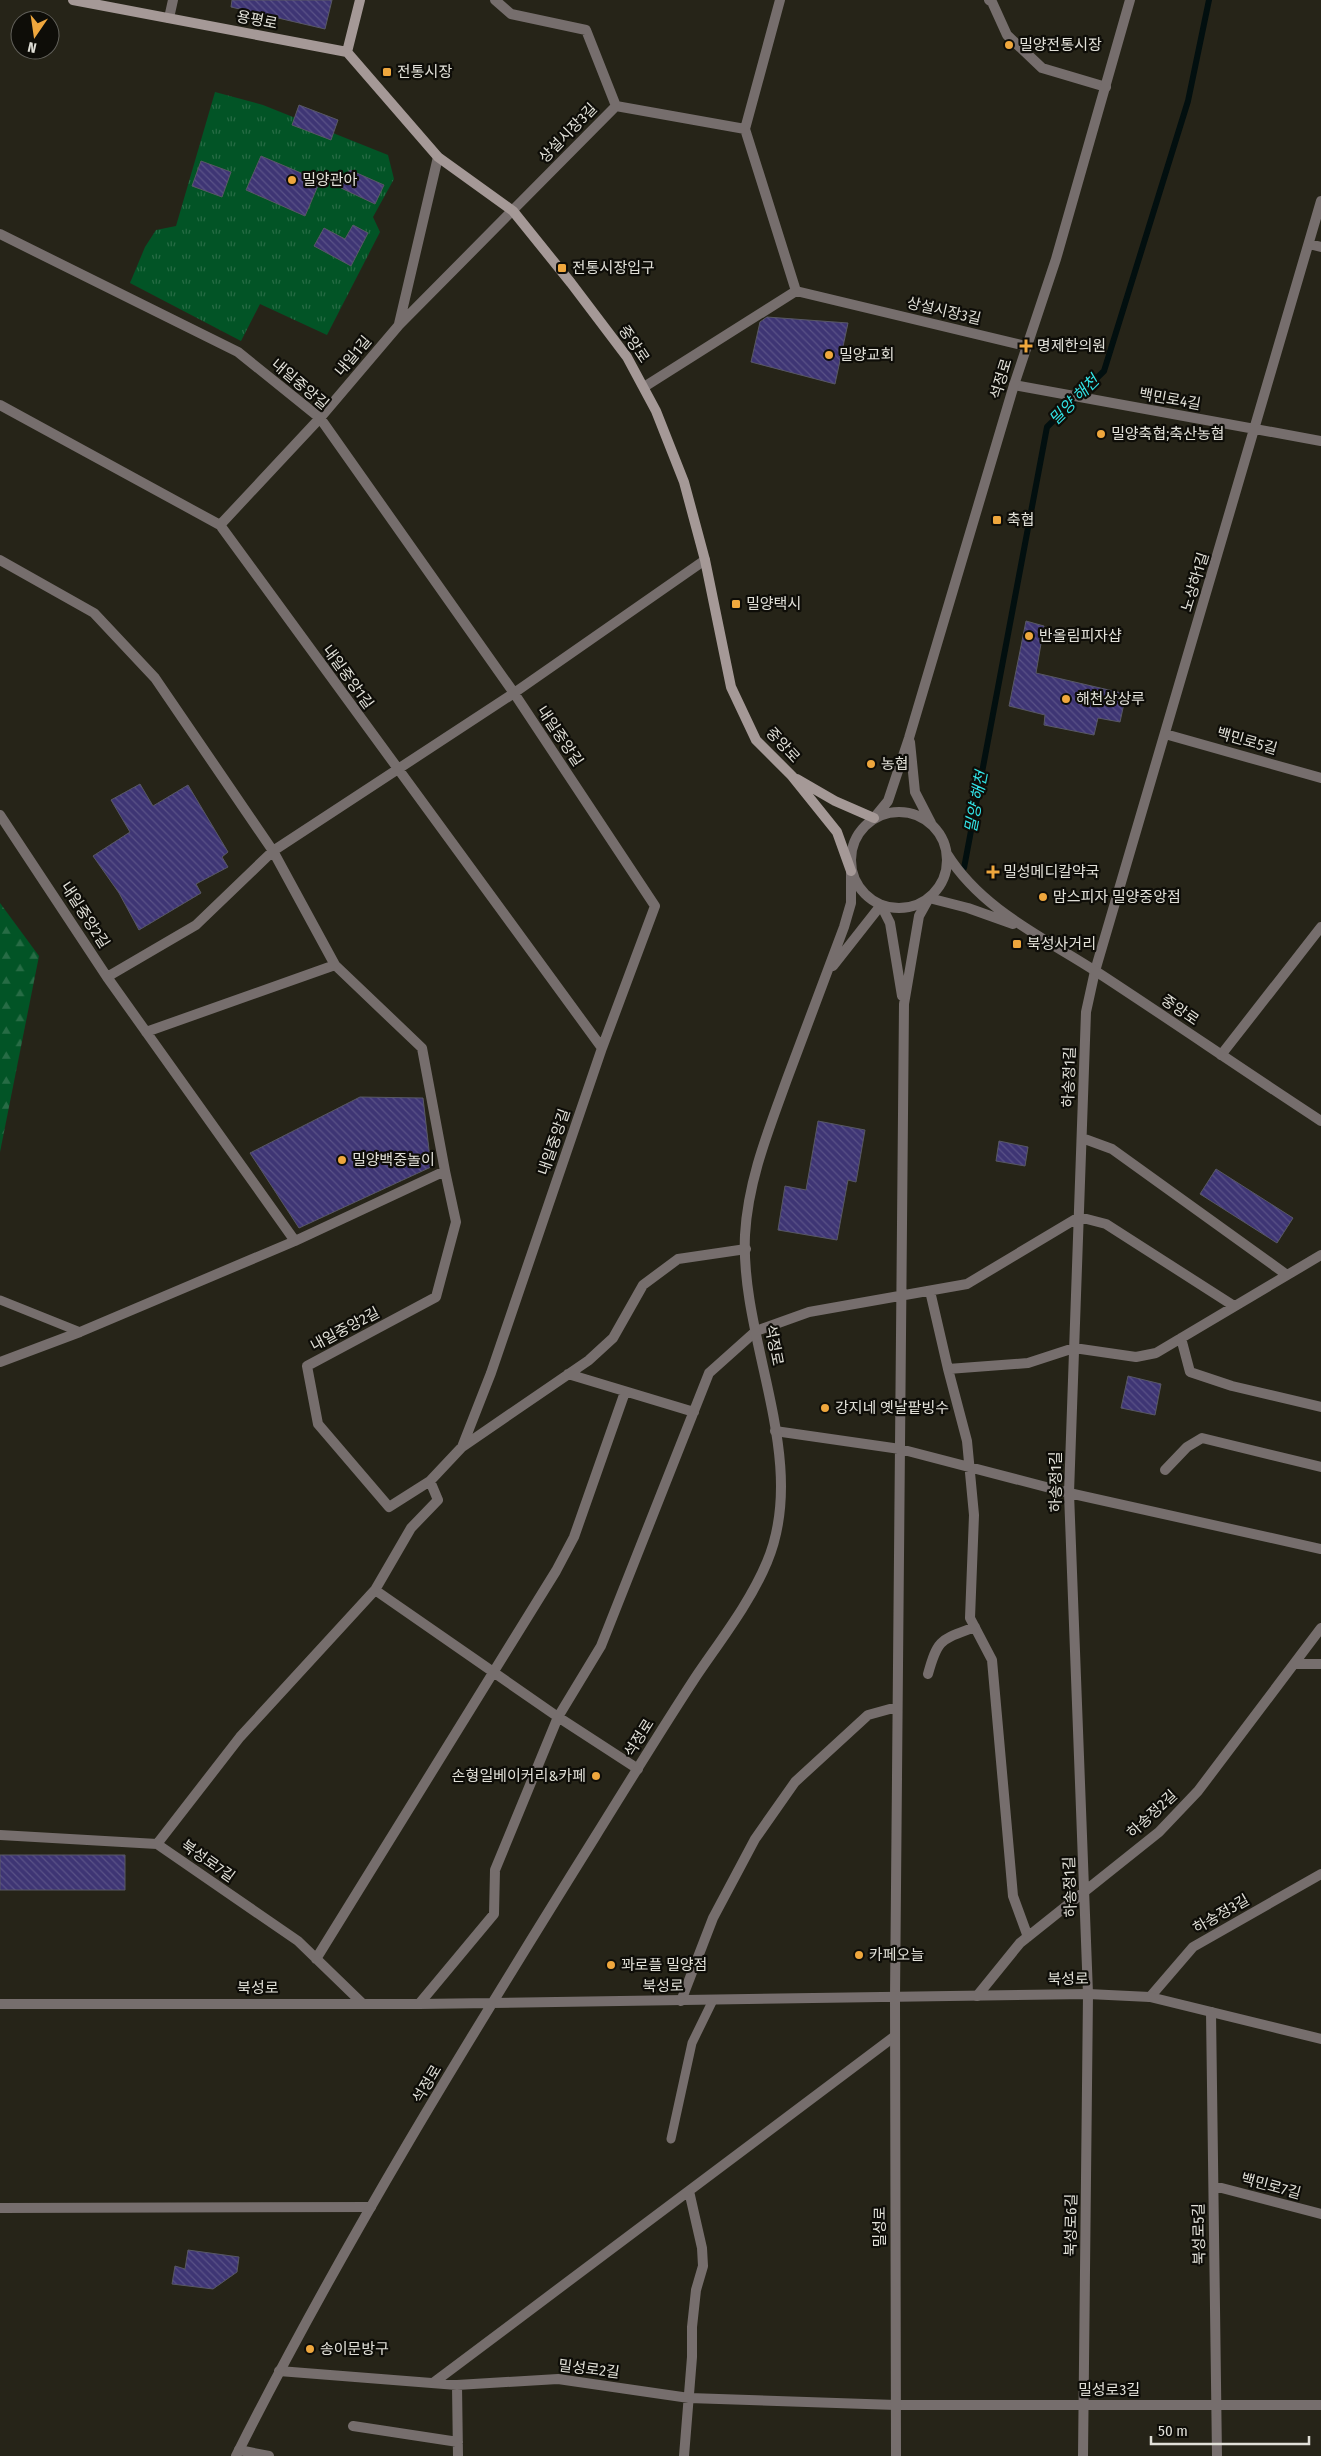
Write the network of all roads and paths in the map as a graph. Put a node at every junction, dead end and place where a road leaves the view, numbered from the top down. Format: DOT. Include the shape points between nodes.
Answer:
graph roads {
  1 [pos="73,0"];
  2 [pos="173,0"];
  3 [pos="360,0"];
  4 [pos="495,0"];
  5 [pos="780,0"];
  6 [pos="989,0"];
  7 [pos="1130,0"];
  8 [pos="169,18"];
  9 [pos="347,52"];
  10 [pos="1106,87"];
  11 [pos="616,106"];
  12 [pos="745,129"];
  13 [pos="438,157"];
  14 [pos="1321,201"];
  15 [pos="513,211"];
  16 [pos="1319,216"];
  17 [pos="0,234"];
  18 [pos="1309,244"];
  19 [pos="1321,247"];
  20 [pos="796,291"];
  21 [pos="399,325"];
  22 [pos="1026,346"];
  23 [pos="1014,385"];
  24 [pos="644,387"];
  25 [pos="0,405"];
  26 [pos="320,418"];
  27 [pos="1255,430"];
  28 [pos="1321,441"];
  29 [pos="220,524"];
  30 [pos="0,560"];
  31 [pos="705,560"];
  32 [pos="514,693"];
  33 [pos="1165,734"];
  34 [pos="909,738"];
  35 [pos="397,770"];
  36 [pos="792,776"];
  37 [pos="1321,778"];
  38 [pos="0,814"];
  39 [pos="874,818"];
  40 [pos="932,825"];
  41 [pos="273,851"];
  42 [pos="947,854"];
  43 [pos="851,871"];
  44 [pos="929,898"];
  45 [pos="881,905"];
  46 [pos="1021,927"];
  47 [pos="1321,927"];
  48 [pos="335,965"];
  49 [pos="1095,971"];
  50 [pos="826,975"];
  51 [pos="107,977"];
  52 [pos="904,1004"];
  53 [pos="146,1032"];
  54 [pos="602,1048"];
  55 [pos="1221,1055"];
  56 [pos="1321,1121"];
  57 [pos="1082,1138"];
  58 [pos="445,1172"];
  59 [pos="1079,1217"];
  60 [pos="295,1241"];
  61 [pos="746,1249"];
  62 [pos="1321,1255"];
  63 [pos="1287,1275"];
  64 [pos="930,1290"];
  65 [pos="901,1296"];
  66 [pos="0,1300"];
  67 [pos="1234,1306"];
  68 [pos="756,1331"];
  69 [pos="80,1332"];
  70 [pos="1181,1338"];
  71 [pos="1074,1348"];
  72 [pos="0,1362"];
  73 [pos="948,1369"];
  74 [pos="568,1374"];
  75 [pos="625,1392"];
  76 [pos="1321,1407"];
  77 [pos="694,1412"];
  78 [pos="774,1431"];
  79 [pos="462,1447"];
  80 [pos="900,1449"];
  81 [pos="969,1467"];
  82 [pos="1321,1467"];
  83 [pos="1165,1470"];
  84 [pos="430,1481"];
  85 [pos="1069,1493"];
  86 [pos="1321,1549"];
  87 [pos="375,1590"];
  88 [pos="975,1627"];
  89 [pos="1321,1628"];
  90 [pos="1294,1664"];
  91 [pos="1321,1664"];
  92 [pos="492,1672"];
  93 [pos="928,1674"];
  94 [pos="897,1708"];
  95 [pos="558,1717"];
  96 [pos="638,1769"];
  97 [pos="0,1835"];
  98 [pos="156,1844"];
  99 [pos="1321,1874"];
  100 [pos="1086,1892"];
  101 [pos="1028,1936"];
  102 [pos="316,1959"];
  103 [pos="1088,1994"];
  104 [pos="977,1996"];
  105 [pos="1150,1997"];
  106 [pos="895,1998"];
  107 [pos="713,2000"];
  108 [pos="681,2001"];
  109 [pos="362,2003"];
  110 [pos="492,2003"];
  111 [pos="0,2004"];
  112 [pos="419,2004"];
  113 [pos="1211,2012"];
  114 [pos="895,2036"];
  115 [pos="1321,2039"];
  116 [pos="671,2140"];
  117 [pos="1214,2186"];
  118 [pos="689,2191"];
  119 [pos="371,2207"];
  120 [pos="0,2208"];
  121 [pos="1321,2214"];
  122 [pos="278,2371"];
  123 [pos="433,2383"];
  124 [pos="457,2385"];
  125 [pos="689,2398"];
  126 [pos="896,2405"];
  127 [pos="1085,2405"];
  128 [pos="1216,2405"];
  129 [pos="1321,2405"];
  130 [pos="353,2426"];
  131 [pos="458,2442"];
  132 [pos="238,2453"];
  133 [pos="269,2456"];
  134 [pos="458,2456"];
  135 [pos="684,2456"];
  136 [pos="896,2456"];
  137 [pos="1084,2456"];
  138 [pos="1217,2456"];
  1 -- 8 [label="main road, 용평로"];
  2 -- 8 [label="street"];
  3 -- 9 [label="main road"];
  4 -- 11 [label="street" via="511,14 586,30"];
  5 -- 12 [label="street"];
  6 -- 10 [label="street" via="1007,35 1042,68"];
  7 -- 10 [label="street, 석정로"];
  8 -- 9 [label="main road, 용평로"];
  9 -- 13 [label="main road, 중앙로"];
  10 -- 22 [label="street, 석정로" via="1056,259"];
  11 -- 12 [label="street, 상설시장3길"];
  11 -- 15 [label="street, 상설시장3길"];
  12 -- 20 [label="street"];
  13 -- 15 [label="main road, 중앙로"];
  13 -- 21 [label="street"];
  14 -- 16 [label="street, 노상하1길"];
  15 -- 21 [label="street, 내일1길"];
  15 -- 24 [label="main road, 중앙로" via="627,357"];
  16 -- 18 [label="street, 노상하1길"];
  17 -- 26 [label="street, 내일중앙길" via="238,352"];
  18 -- 19 [label="street"];
  18 -- 27 [label="street, 노상하1길"];
  20 -- 22 [label="street, 상설시장3길"];
  20 -- 24 [label="street"];
  21 -- 26 [label="street, 내일1길"];
  22 -- 23 [label="street, 석정로"];
  23 -- 27 [label="street, 백민로4길"];
  23 -- 34 [label="street, 석정로"];
  24 -- 31 [label="main road, 중앙로" via="684,482"];
  25 -- 29 [label="street, 내일중앙1길"];
  26 -- 29 [label="street, 내일1길"];
  26 -- 32 [label="street, 내일중앙길"];
  27 -- 28 [label="street, 백민로4길"];
  27 -- 33 [label="street, 노상하1길"];
  29 -- 35 [label="street, 내일중앙1길"];
  30 -- 41 [label="street" via="94,613 148,670"];
  31 -- 32 [label="street"];
  31 -- 36 [label="main road, 중앙로" via="731,686 756,740"];
  32 -- 35 [label="street"];
  32 -- 54 [label="street, 내일중앙길" via="655,906"];
  33 -- 37 [label="street, 백민로5길"];
  33 -- 49 [label="street, 노상하1길"];
  34 -- 39 [label="street, 석정로" via="888,801"];
  34 -- 40 [label="street" via="916,792"];
  35 -- 41 [label="street"];
  35 -- 54 [label="street, 내일중앙1길"];
  36 -- 39 [label="main road" via="834,801"];
  36 -- 43 [label="main road" via="837,832"];
  38 -- 51 [label="street, 내일중앙2길"];
  39 -- 40 [label="street" via="888,812 904,812 918,815"];
  39 -- 43 [label="street" via="862,827 854,840 850,855"];
  40 -- 42 [label="street" via="942,838"];
  41 -- 48 [label="street, 내일중앙2길"];
  41 -- 51 [label="street" via="196,925"];
  42 -- 44 [label="street" via="940,886"];
  42 -- 46 [label="street" via="959,873"];
  43 -- 45 [label="street" via="867,896"];
  43 -- 50 [label="street, 석정로" via="850,903"];
  44 -- 45 [label="street" via="914,906"];
  44 -- 46 [label="street"];
  44 -- 52 [label="street" via="919,916"];
  45 -- 50 [label="street"];
  45 -- 52 [label="street" via="890,923"];
  46 -- 49 [label="street, 중앙로"];
  47 -- 55 [label="street"];
  48 -- 53 [label="street"];
  48 -- 58 [label="street, 내일중앙2길" via="422,1048"];
  49 -- 55 [label="street, 중앙로"];
  49 -- 57 [label="street, 하송정1길" via="1086,1012"];
  50 -- 61 [label="street, 석정로" via="762,1148 750,1199"];
  51 -- 53 [label="street, 내일중앙2길"];
  52 -- 65 [label="street, 밀성로"];
  53 -- 60 [label="street, 내일중앙2길"];
  54 -- 79 [label="street, 내일중앙길" via="491,1373"];
  55 -- 56 [label="street, 중앙로"];
  57 -- 59 [label="street, 하송정1길"];
  57 -- 63 [label="street" via="1112,1149"];
  58 -- 60 [label="street"];
  58 -- 84 [label="street, 내일중앙2길" via="456,1222 436,1297 307,1366 318,1424 389,1506"];
  59 -- 64 [label="street" via="967,1284"];
  59 -- 67 [label="street" via="1106,1224"];
  59 -- 71 [label="street, 하송정1길"];
  60 -- 69 [label="street"];
  61 -- 68 [label="street, 석정로" via="746,1271"];
  61 -- 74 [label="street" via="678,1259 643,1285 614,1338"];
  62 -- 63 [label="street"];
  63 -- 67 [label="street"];
  64 -- 65 [label="street"];
  64 -- 73 [label="street"];
  65 -- 68 [label="street" via="810,1312"];
  65 -- 80 [label="street, 밀성로"];
  66 -- 69 [label="lane"];
  67 -- 70 [label="street"];
  68 -- 77 [label="street" via="709,1373"];
  68 -- 78 [label="street, 석정로"];
  69 -- 72 [label="street"];
  70 -- 71 [label="street" via="1156,1353 1136,1357"];
  70 -- 76 [label="street" via="1190,1372 1232,1386"];
  71 -- 73 [label="street" via="1028,1363"];
  71 -- 85 [label="street, 하송정1길"];
  73 -- 81 [label="street" via="967,1441"];
  74 -- 75 [label="street"];
  74 -- 79 [label="street"];
  75 -- 77 [label="street"];
  75 -- 92 [label="street" via="574,1537"];
  77 -- 95 [label="street" via="601,1646"];
  78 -- 80 [label="street"];
  78 -- 96 [label="street, 석정로" via="781,1466 782,1502 768,1561 752,1592"];
  79 -- 84 [label="street, 내일중앙2길"];
  80 -- 81 [label="street"];
  80 -- 94 [label="street, 밀성로"];
  81 -- 85 [label="street"];
  81 -- 88 [label="street" via="974,1515 970,1618"];
  82 -- 83 [label="street" via="1202,1438 1187,1447"];
  84 -- 87 [label="street" via="438,1500 411,1528"];
  85 -- 86 [label="street"];
  85 -- 100 [label="street, 하송정1길"];
  87 -- 92 [label="street"];
  87 -- 98 [label="street" via="240,1737"];
  88 -- 93 [label="street" via="944,1639 935,1649"];
  88 -- 101 [label="street" via="992,1660 1012,1896"];
  89 -- 90 [label="street, 하송정2길"];
  90 -- 91 [label="street"];
  90 -- 100 [label="street, 하송정2길" via="1198,1791 1159,1832"];
  92 -- 95 [label="street"];
  92 -- 102 [label="street"];
  94 -- 106 [label="street, 밀성로"];
  94 -- 108 [label="street" via="868,1715 795,1782 755,1839 713,1918"];
  95 -- 96 [label="street"];
  95 -- 112 [label="street" via="495,1870 494,1914"];
  96 -- 110 [label="street, 석정로"];
  97 -- 98 [label="street, 북성로7길"];
  98 -- 102 [label="street, 북성로7길" via="298,1942"];
  99 -- 105 [label="street, 하송정3길" via="1193,1947"];
  100 -- 101 [label="street, 하송정2길"];
  100 -- 103 [label="street, 하송정1길"];
  101 -- 104 [label="street, 하송정2길"];
  102 -- 109 [label="street, 북성로7길"];
  103 -- 104 [label="street, 북성로"];
  103 -- 105 [label="street, 북성로"];
  103 -- 127 [label="street, 북성로6길"];
  104 -- 106 [label="street, 북성로"];
  105 -- 113 [label="street, 북성로"];
  106 -- 107 [label="street, 북성로"];
  106 -- 114 [label="street, 밀성로"];
  107 -- 108 [label="street, 북성로"];
  107 -- 116 [label="lane" via="692,2043"];
  108 -- 110 [label="street, 북성로"];
  109 -- 111 [label="street, 북성로"];
  109 -- 112 [label="street, 북성로"];
  110 -- 112 [label="street, 북성로"];
  110 -- 119 [label="street, 석정로"];
  113 -- 115 [label="street, 북성로"];
  113 -- 117 [label="street, 북성로5길"];
  114 -- 118 [label="street"];
  114 -- 126 [label="street, 밀성로"];
  117 -- 121 [label="street, 백민로7길"];
  117 -- 128 [label="street, 북성로5길"];
  118 -- 123 [label="street"];
  118 -- 125 [label="street" via="703,2266 696,2290 692,2327"];
  119 -- 120 [label="street"];
  119 -- 122 [label="street, 석정로"];
  122 -- 123 [label="street, 밀성로2길"];
  122 -- 132 [label="street, 석정로"];
  123 -- 124 [label="street, 밀성로2길"];
  124 -- 125 [label="street, 밀성로2길" via="558,2379"];
  124 -- 131 [label="street"];
  125 -- 126 [label="street, 밀성로2길"];
  125 -- 135 [label="street"];
  126 -- 127 [label="street, 밀성로3길"];
  126 -- 136 [label="street, 밀성로"];
  127 -- 128 [label="street, 밀성로3길"];
  127 -- 137 [label="street, 북성로6길"];
  128 -- 129 [label="street, 밀성로3길"];
  128 -- 138 [label="street, 북성로5길"];
  130 -- 131 [label="street"];
  131 -- 134 [label="street"];
  132 -- 133 [label="street"];
}
